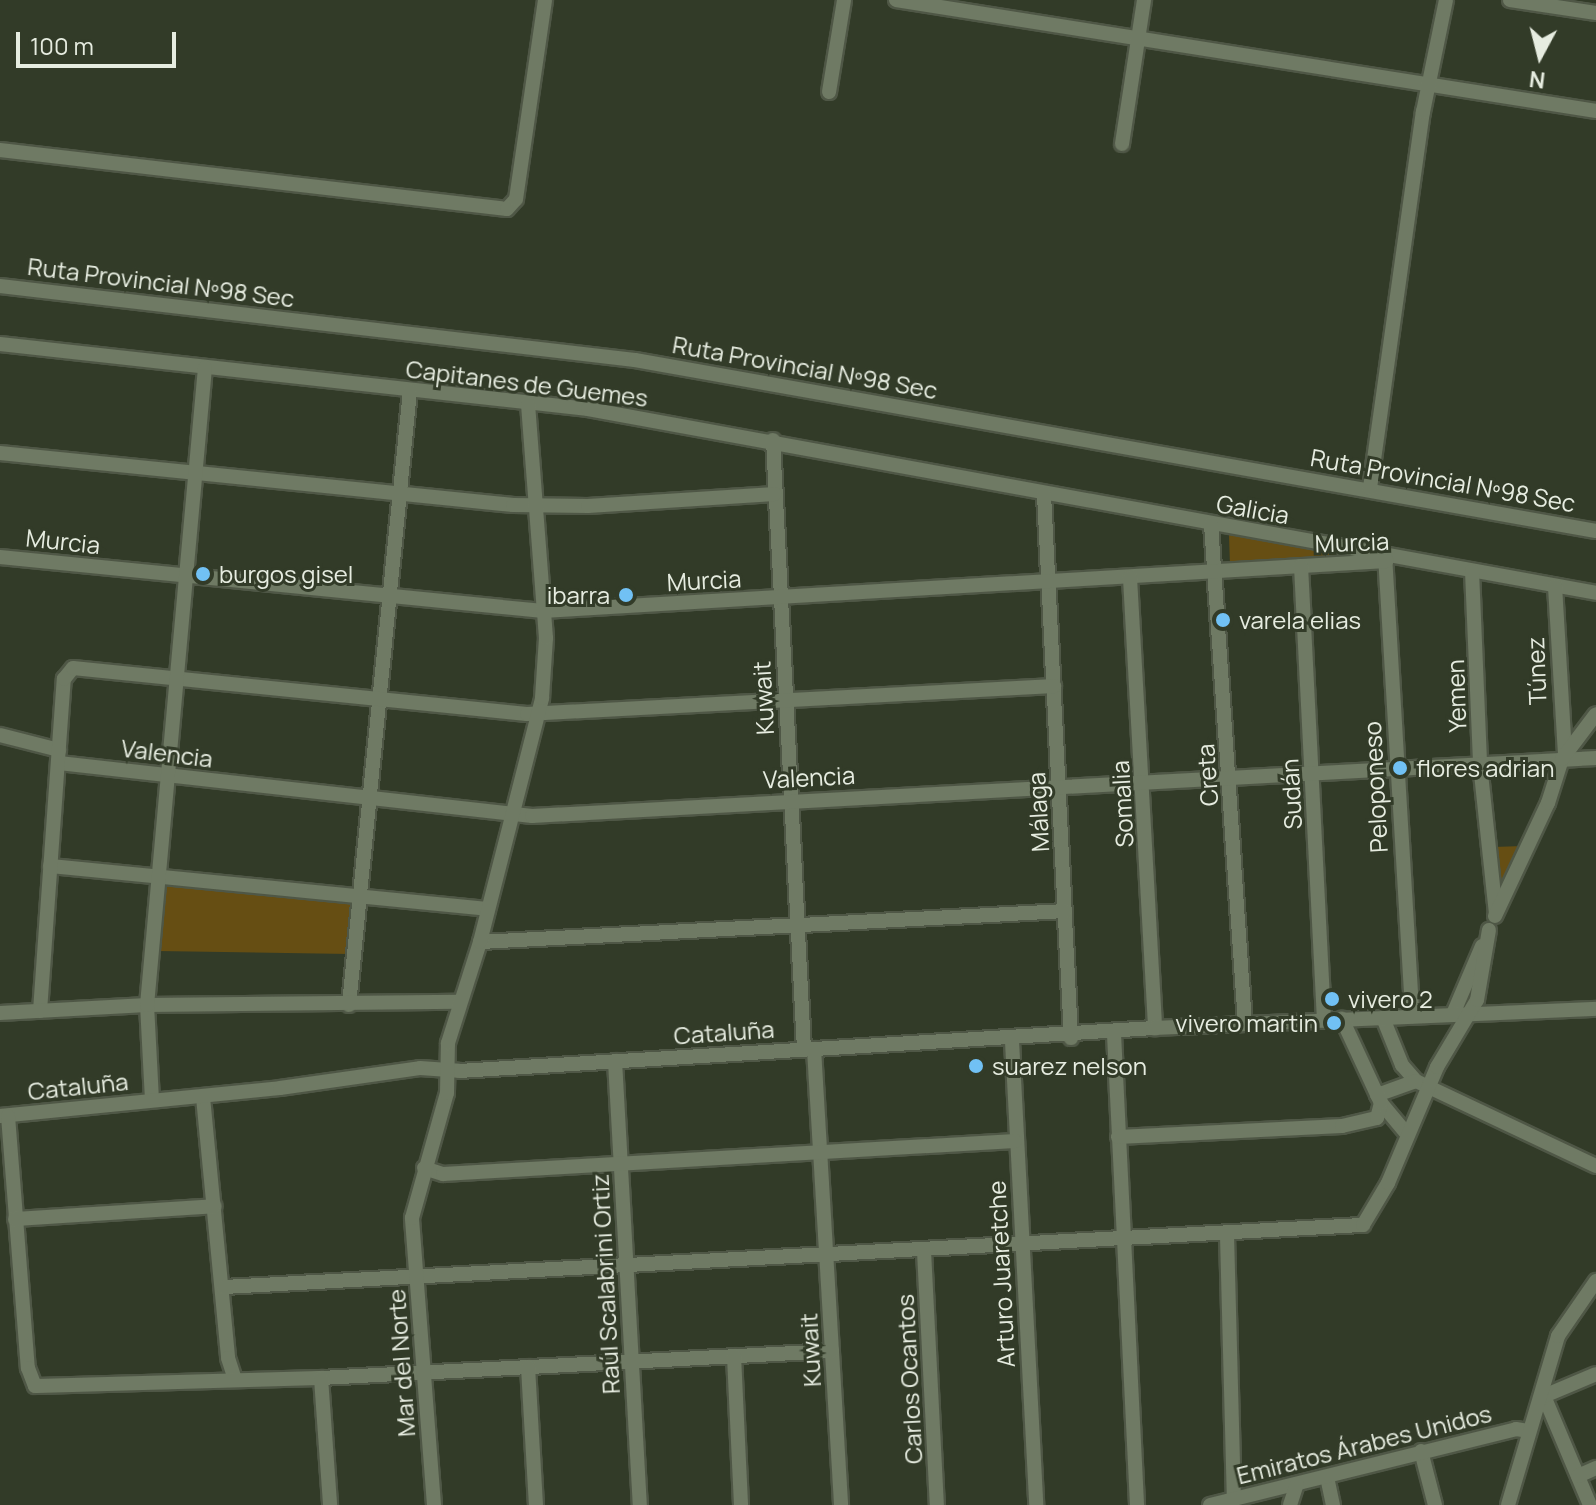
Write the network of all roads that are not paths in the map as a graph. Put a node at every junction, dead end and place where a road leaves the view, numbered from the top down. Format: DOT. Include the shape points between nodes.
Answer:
graph roads {
  1 [pos="545,0"];
  2 [pos="844,0"];
  3 [pos="896,0"];
  4 [pos="1144,0"];
  5 [pos="1446,0"];
  6 [pos="1510,0"];
  7 [pos="1596,13"];
  8 [pos="1137,38"];
  9 [pos="1431,83"];
  10 [pos="829,92"];
  11 [pos="1596,111"];
  12 [pos="1122,144"];
  13 [pos="0,150"];
  14 [pos="0,286"];
  15 [pos="0,344"];
  16 [pos="205,368"];
  17 [pos="410,391"];
  18 [pos="528,404"];
  19 [pos="773,440"];
  20 [pos="0,453"];
  21 [pos="197,473"];
  22 [pos="1370,488"];
  23 [pos="775,494"];
  24 [pos="1044,494"];
  25 [pos="400,496"];
  26 [pos="534,505"];
  27 [pos="1211,524"];
  28 [pos="1596,531"];
  29 [pos="0,557"];
  30 [pos="1386,558"];
  31 [pos="1301,566"];
  32 [pos="1472,571"];
  33 [pos="1215,572"];
  34 [pos="187,576"];
  35 [pos="1130,578"];
  36 [pos="1048,583"];
  37 [pos="1555,586"];
  38 [pos="1596,593"];
  39 [pos="388,597"];
  40 [pos="779,597"];
  41 [pos="543,611"];
  42 [pos="178,679"];
  43 [pos="1054,686"];
  44 [pos="377,699"];
  45 [pos="786,699"];
  46 [pos="540,712"];
  47 [pos="1596,714"];
  48 [pos="0,735"];
  49 [pos="59,756"];
  50 [pos="1563,756"];
  51 [pos="1596,758"];
  52 [pos="1480,764"];
  53 [pos="1395,770"];
  54 [pos="1312,774"];
  55 [pos="170,776"];
  56 [pos="1229,778"];
  57 [pos="1143,783"];
  58 [pos="1059,787"];
  59 [pos="367,799"];
  60 [pos="789,799"];
  61 [pos="514,814"];
  62 [pos="50,866"];
  63 [pos="160,878"];
  64 [pos="358,897"];
  65 [pos="488,909"];
  66 [pos="1065,911"];
  67 [pos="1496,913"];
  68 [pos="796,925"];
  69 [pos="1489,930"];
  70 [pos="480,942"];
  71 [pos="459,1002"];
  72 [pos="147,1005"];
  73 [pos="349,1005"];
  74 [pos="1596,1009"];
  75 [pos="40,1011"];
  76 [pos="0,1013"];
  77 [pos="1453,1014"];
  78 [pos="1469,1014"];
  79 [pos="1412,1016"];
  80 [pos="1383,1018"];
  81 [pos="1342,1019"];
  82 [pos="1324,1020"];
  83 [pos="1245,1024"];
  84 [pos="1155,1028"];
  85 [pos="1114,1034"];
  86 [pos="1071,1038"];
  87 [pos="1012,1041"];
  88 [pos="809,1049"];
  89 [pos="615,1061"];
  90 [pos="449,1071"];
  91 [pos="1423,1083"];
  92 [pos="203,1097"];
  93 [pos="1379,1099"];
  94 [pos="152,1100"];
  95 [pos="4,1116"];
  96 [pos="1407,1134"];
  97 [pos="1118,1137"];
  98 [pos="1015,1141"];
  99 [pos="821,1155"];
  100 [pos="621,1163"];
  101 [pos="1596,1166"];
  102 [pos="424,1168"];
  103 [pos="215,1206"];
  104 [pos="15,1219"];
  105 [pos="1227,1235"];
  106 [pos="1125,1241"];
  107 [pos="1022,1246"];
  108 [pos="924,1251"];
  109 [pos="827,1257"];
  110 [pos="627,1266"];
  111 [pos="417,1280"];
  112 [pos="1596,1281"];
  113 [pos="224,1287"];
  114 [pos="832,1351"];
  115 [pos="734,1356"];
  116 [pos="632,1360"];
  117 [pos="528,1367"];
  118 [pos="425,1372"];
  119 [pos="1596,1374"];
  120 [pos="321,1378"];
  121 [pos="235,1380"];
  122 [pos="1544,1396"];
  123 [pos="1528,1431"];
  124 [pos="1421,1451"];
  125 [pos="1596,1468"];
  126 [pos="1578,1476"];
  127 [pos="1327,1477"];
  128 [pos="1297,1484"];
  129 [pos="1241,1500"];
  130 [pos="330,1505"];
  131 [pos="434,1505"];
  132 [pos="536,1505"];
  133 [pos="640,1505"];
  134 [pos="741,1505"];
  135 [pos="841,1505"];
  136 [pos="937,1505"];
  137 [pos="1036,1505"];
  138 [pos="1137,1505"];
  139 [pos="1210,1505"];
  140 [pos="1290,1505"];
  141 [pos="1333,1505"];
  142 [pos="1435,1505"];
  143 [pos="1508,1505"];
  144 [pos="1590,1505"];
  1 -- 13 [label="street" via="516,199 507,209"];
  2 -- 10 [label="street"];
  3 -- 8 [label="street"];
  4 -- 8 [label="street"];
  5 -- 9 [label="street"];
  6 -- 7 [label="street"];
  8 -- 9 [label="street"];
  8 -- 12 [label="street"];
  9 -- 11 [label="street"];
  9 -- 22 [label="street"];
  14 -- 22 [label="street, Ruta Provincial Nº98 Sec" via="635,360"];
  15 -- 16 [label="street, Capitanes de Guemes"];
  16 -- 17 [label="street, Capitanes de Guemes"];
  16 -- 21 [label="street"];
  17 -- 18 [label="street, Capitanes de Guemes"];
  17 -- 25 [label="street"];
  18 -- 19 [label="street, Capitanes de Guemes"];
  18 -- 26 [label="street, Mar del Norte"];
  19 -- 23 [label="street, Kuwait"];
  19 -- 24 [label="street, Capitanes de Guemes"];
  20 -- 21 [label="street"];
  21 -- 25 [label="street"];
  21 -- 34 [label="street"];
  22 -- 28 [label="street, Ruta Provincial Nº98 Sec"];
  23 -- 26 [label="street"];
  23 -- 40 [label="street, Kuwait"];
  24 -- 27 [label="street, Galicia"];
  24 -- 36 [label="street, Málaga"];
  25 -- 26 [label="street"];
  25 -- 39 [label="street"];
  26 -- 41 [label="street, Mar del Norte"];
  27 -- 30 [label="street, Galicia"];
  27 -- 33 [label="street, Creta"];
  29 -- 34 [label="street, Murcia"];
  30 -- 31 [label="street, Murcia"];
  30 -- 32 [label="street, Galicia"];
  30 -- 53 [label="street, Peloponeso"];
  31 -- 33 [label="street, Murcia"];
  31 -- 54 [label="street, Sudán"];
  32 -- 37 [label="street, Galicia"];
  32 -- 52 [label="street, Yemen"];
  33 -- 35 [label="street, Murcia"];
  33 -- 56 [label="street, Creta"];
  34 -- 39 [label="street, Murcia"];
  34 -- 42 [label="street"];
  35 -- 36 [label="street, Murcia"];
  35 -- 57 [label="street, Somalia"];
  36 -- 40 [label="street, Murcia"];
  36 -- 43 [label="street, Málaga"];
  37 -- 38 [label="street, Galicia"];
  37 -- 50 [label="street, Túnez"];
  39 -- 41 [label="street, Murcia"];
  39 -- 44 [label="street"];
  40 -- 41 [label="street, Murcia"];
  40 -- 45 [label="street, Kuwait"];
  41 -- 46 [label="street, Mar del Norte"];
  42 -- 44 [label="street"];
  42 -- 49 [label="street" via="69,669"];
  42 -- 55 [label="street"];
  43 -- 45 [label="street"];
  43 -- 58 [label="street, Málaga"];
  44 -- 46 [label="street"];
  44 -- 59 [label="street"];
  45 -- 46 [label="street"];
  45 -- 60 [label="street, Kuwait"];
  46 -- 61 [label="street, Mar del Norte"];
  47 -- 50 [label="street"];
  48 -- 49 [label="street, Valencia"];
  49 -- 55 [label="street, Valencia"];
  49 -- 62 [label="street"];
  50 -- 51 [label="street, Valencia"];
  50 -- 52 [label="street, Valencia"];
  50 -- 67 [label="street" via="1548,803"];
  52 -- 53 [label="street, Valencia"];
  52 -- 67 [label="street, Yemen"];
  53 -- 54 [label="street, Valencia"];
  53 -- 79 [label="street, Peloponeso"];
  54 -- 56 [label="street, Valencia"];
  54 -- 82 [label="street, Sudán"];
  55 -- 59 [label="street, Valencia"];
  55 -- 63 [label="street"];
  56 -- 57 [label="street, Valencia"];
  56 -- 83 [label="street, Creta"];
  57 -- 58 [label="street, Valencia"];
  57 -- 84 [label="street, Somalia"];
  58 -- 60 [label="street, Valencia" via="1013,786 976,795"];
  58 -- 66 [label="street, Málaga"];
  59 -- 61 [label="street, Valencia"];
  59 -- 64 [label="street"];
  60 -- 61 [label="street, Valencia"];
  60 -- 68 [label="street, Kuwait"];
  61 -- 65 [label="street, Mar del Norte"];
  62 -- 63 [label="street"];
  62 -- 75 [label="street"];
  63 -- 64 [label="street"];
  63 -- 72 [label="street"];
  64 -- 65 [label="street"];
  64 -- 73 [label="street"];
  65 -- 70 [label="street, Mar del Norte"];
  66 -- 68 [label="street"];
  66 -- 86 [label="street, Málaga"];
  67 -- 69 [label="street"];
  68 -- 70 [label="street"];
  68 -- 88 [label="street, Kuwait"];
  69 -- 77 [label="street"];
  69 -- 78 [label="street" via="1480,991"];
  70 -- 71 [label="street, Mar del Norte"];
  71 -- 73 [label="street"];
  71 -- 90 [label="street, Mar del Norte" via="448,1043"];
  72 -- 73 [label="street"];
  72 -- 75 [label="street"];
  72 -- 94 [label="street"];
  74 -- 78 [label="street, Cataluña"];
  75 -- 76 [label="street"];
  77 -- 78 [label="street, Cataluña"];
  77 -- 79 [label="street, Cataluña"];
  78 -- 91 [label="street"];
  79 -- 80 [label="street, Cataluña"];
  80 -- 81 [label="street, Cataluña"];
  80 -- 91 [label="street" via="1402,1065"];
  81 -- 82 [label="street, Cataluña"];
  81 -- 93 [label="street"];
  82 -- 83 [label="street, Cataluña"];
  83 -- 84 [label="street, Cataluña"];
  84 -- 85 [label="street, Cataluña"];
  85 -- 86 [label="street, Cataluña"];
  85 -- 97 [label="street"];
  86 -- 87 [label="street, Cataluña"];
  87 -- 88 [label="street, Cataluña"];
  87 -- 98 [label="street, Arturo Juaretche"];
  88 -- 89 [label="street, Cataluña"];
  88 -- 99 [label="street, Kuwait"];
  89 -- 90 [label="street, Cataluña"];
  89 -- 100 [label="street, Raúl Scalabrini Ortiz"];
  90 -- 92 [label="street, Cataluña" via="408,1069"];
  90 -- 102 [label="street, Mar del Norte"];
  91 -- 93 [label="street"];
  91 -- 96 [label="street"];
  91 -- 101 [label="street"];
  92 -- 94 [label="street, Cataluña"];
  92 -- 103 [label="street"];
  93 -- 96 [label="street"];
  93 -- 97 [label="street" via="1377,1118 1342,1126"];
  94 -- 95 [label="street, Cataluña"];
  95 -- 104 [label="street"];
  96 -- 105 [label="street" via="1388,1183 1363,1225"];
  97 -- 106 [label="street"];
  98 -- 99 [label="street"];
  98 -- 107 [label="street, Arturo Juaretche"];
  99 -- 100 [label="street"];
  99 -- 109 [label="street, Kuwait"];
  100 -- 102 [label="street" via="443,1174"];
  100 -- 110 [label="street, Raúl Scalabrini Ortiz"];
  102 -- 111 [label="street, Mar del Norte" via="412,1218"];
  103 -- 104 [label="street"];
  103 -- 113 [label="street"];
  104 -- 121 [label="street" via="28,1368 35,1386"];
  105 -- 106 [label="street"];
  105 -- 129 [label="street"];
  106 -- 107 [label="street"];
  106 -- 138 [label="street"];
  107 -- 108 [label="street"];
  107 -- 137 [label="street, Arturo Juaretche"];
  108 -- 109 [label="street"];
  108 -- 136 [label="street, Carlos Ocantos"];
  109 -- 110 [label="street"];
  109 -- 114 [label="street, Kuwait"];
  110 -- 111 [label="street"];
  110 -- 116 [label="street, Raúl Scalabrini Ortiz"];
  111 -- 113 [label="street"];
  111 -- 118 [label="street, Mar del Norte"];
  112 -- 122 [label="street" via="1565,1320"];
  113 -- 121 [label="street" via="228,1358"];
  114 -- 115 [label="street"];
  114 -- 135 [label="street, Kuwait"];
  115 -- 116 [label="street"];
  115 -- 134 [label="street"];
  116 -- 117 [label="street"];
  116 -- 133 [label="street, Raúl Scalabrini Ortiz"];
  117 -- 118 [label="street"];
  117 -- 132 [label="street"];
  118 -- 120 [label="street"];
  118 -- 131 [label="street, Mar del Norte"];
  119 -- 122 [label="street"];
  120 -- 121 [label="street"];
  120 -- 130 [label="street"];
  122 -- 123 [label="street"];
  122 -- 126 [label="street"];
  123 -- 124 [label="street, Emiratos Árabes Unidos" via="1516,1429"];
  123 -- 143 [label="street"];
  124 -- 127 [label="street, Emiratos Árabes Unidos"];
  124 -- 142 [label="street"];
  125 -- 126 [label="street"];
  126 -- 144 [label="street"];
  127 -- 128 [label="street, Emiratos Árabes Unidos"];
  127 -- 141 [label="street"];
  128 -- 129 [label="street, Emiratos Árabes Unidos"];
  128 -- 140 [label="street"];
  129 -- 139 [label="street, Emiratos Árabes Unidos"];
}
